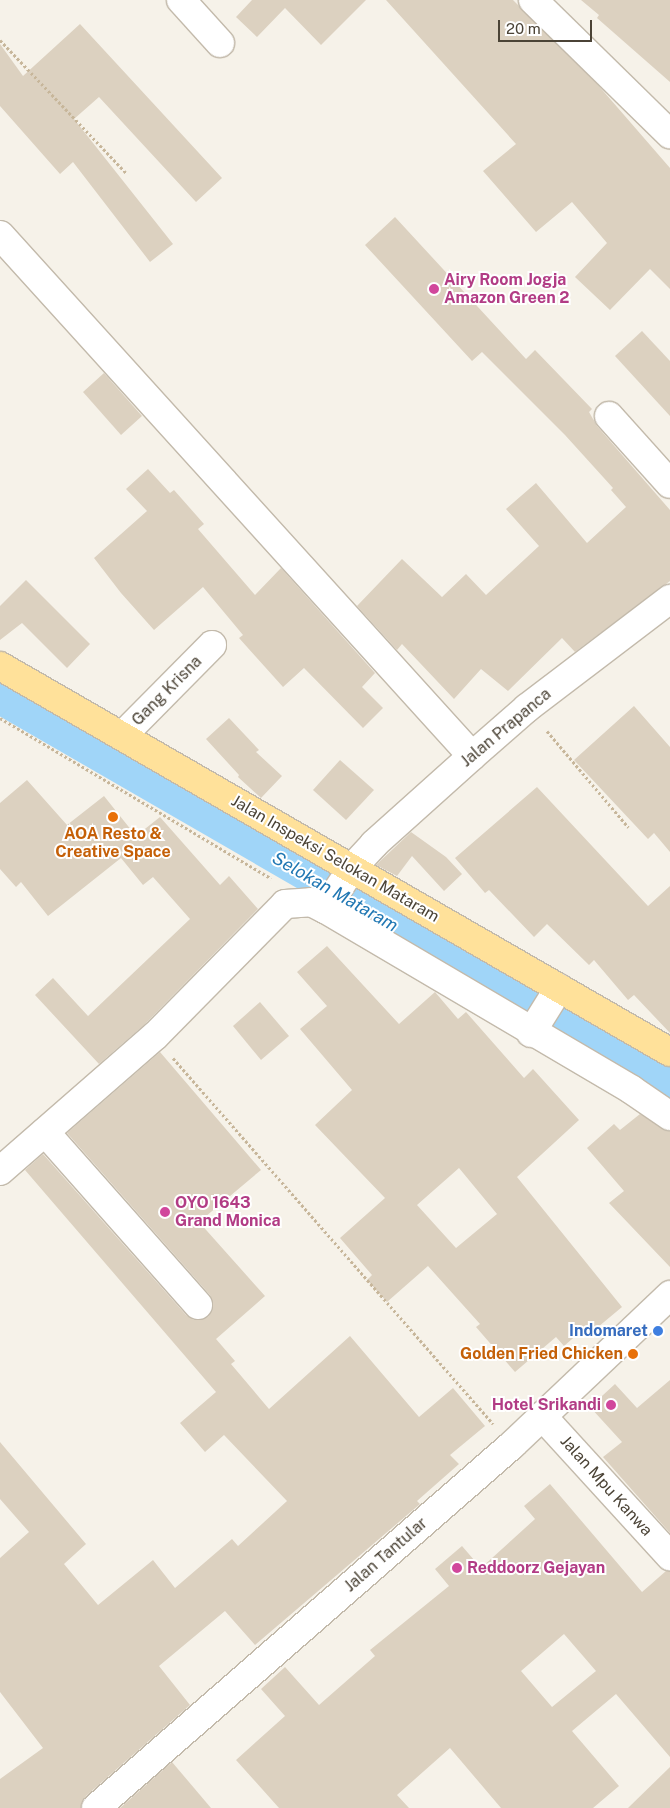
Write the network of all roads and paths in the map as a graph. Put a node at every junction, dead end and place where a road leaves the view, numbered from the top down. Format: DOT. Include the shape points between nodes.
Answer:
graph roads {
  1 [pos="181,0"];
  2 [pos="544,3"];
  3 [pos="0,40"];
  4 [pos="220,43"];
  5 [pos="670,134"];
  6 [pos="126,173"];
  7 [pos="0,235"];
  8 [pos="609,416"];
  9 [pos="670,484"];
  10 [pos="670,599"];
  11 [pos="212,646"];
  12 [pos="0,666"];
  13 [pos="527,708"];
  14 [pos="0,718"];
  15 [pos="122,736"];
  16 [pos="472,756"];
  17 [pos="628,827"];
  18 [pos="347,875"];
  19 [pos="322,905"];
  20 [pos="545,1010"];
  21 [pos="155,1036"];
  22 [pos="670,1052"];
  23 [pos="670,1116"];
  24 [pos="45,1132"];
  25 [pos="0,1170"];
  26 [pos="670,1296"];
  27 [pos="198,1305"];
  28 [pos="542,1416"];
  29 [pos="512,1445"];
  30 [pos="670,1556"];
  31 [pos="96,1808"];
  1 -- 4 [label="street"];
  2 -- 5 [label="street"];
  3 -- 6 [label="path"];
  7 -- 16 [label="street"];
  8 -- 9 [label="street"];
  10 -- 13 [label="street, Jalan Prapanca"];
  11 -- 15 [label="street, Gang Krisna"];
  12 -- 15 [label="main road, Jalan Inspeksi Selokan Mataram"];
  13 -- 16 [label="street, Jalan Prapanca"];
  13 -- 17 [label="path"];
  14 -- 19 [label="path"];
  15 -- 18 [label="main road, Jalan Inspeksi Selokan Mataram"];
  16 -- 18 [label="street, Jalan Prapanca" via="374,844"];
  18 -- 19 [label="street, Jalan Prapanca"];
  18 -- 20 [label="main road, Jalan Inspeksi Selokan Mataram"];
  19 -- 20 [label="street"];
  19 -- 21 [label="street" via="284,904"];
  20 -- 22 [label="main road, Jalan Inspeksi Selokan Mataram"];
  20 -- 23 [label="street" via="632,1090"];
  21 -- 24 [label="street"];
  21 -- 29 [label="path"];
  24 -- 25 [label="street"];
  24 -- 27 [label="street"];
  26 -- 28 [label="street, Jalan Tantular"];
  28 -- 29 [label="street, Jalan Tantular"];
  28 -- 30 [label="street, Jalan Mpu Kanwa"];
  29 -- 31 [label="street, Jalan Tantular"];
}
